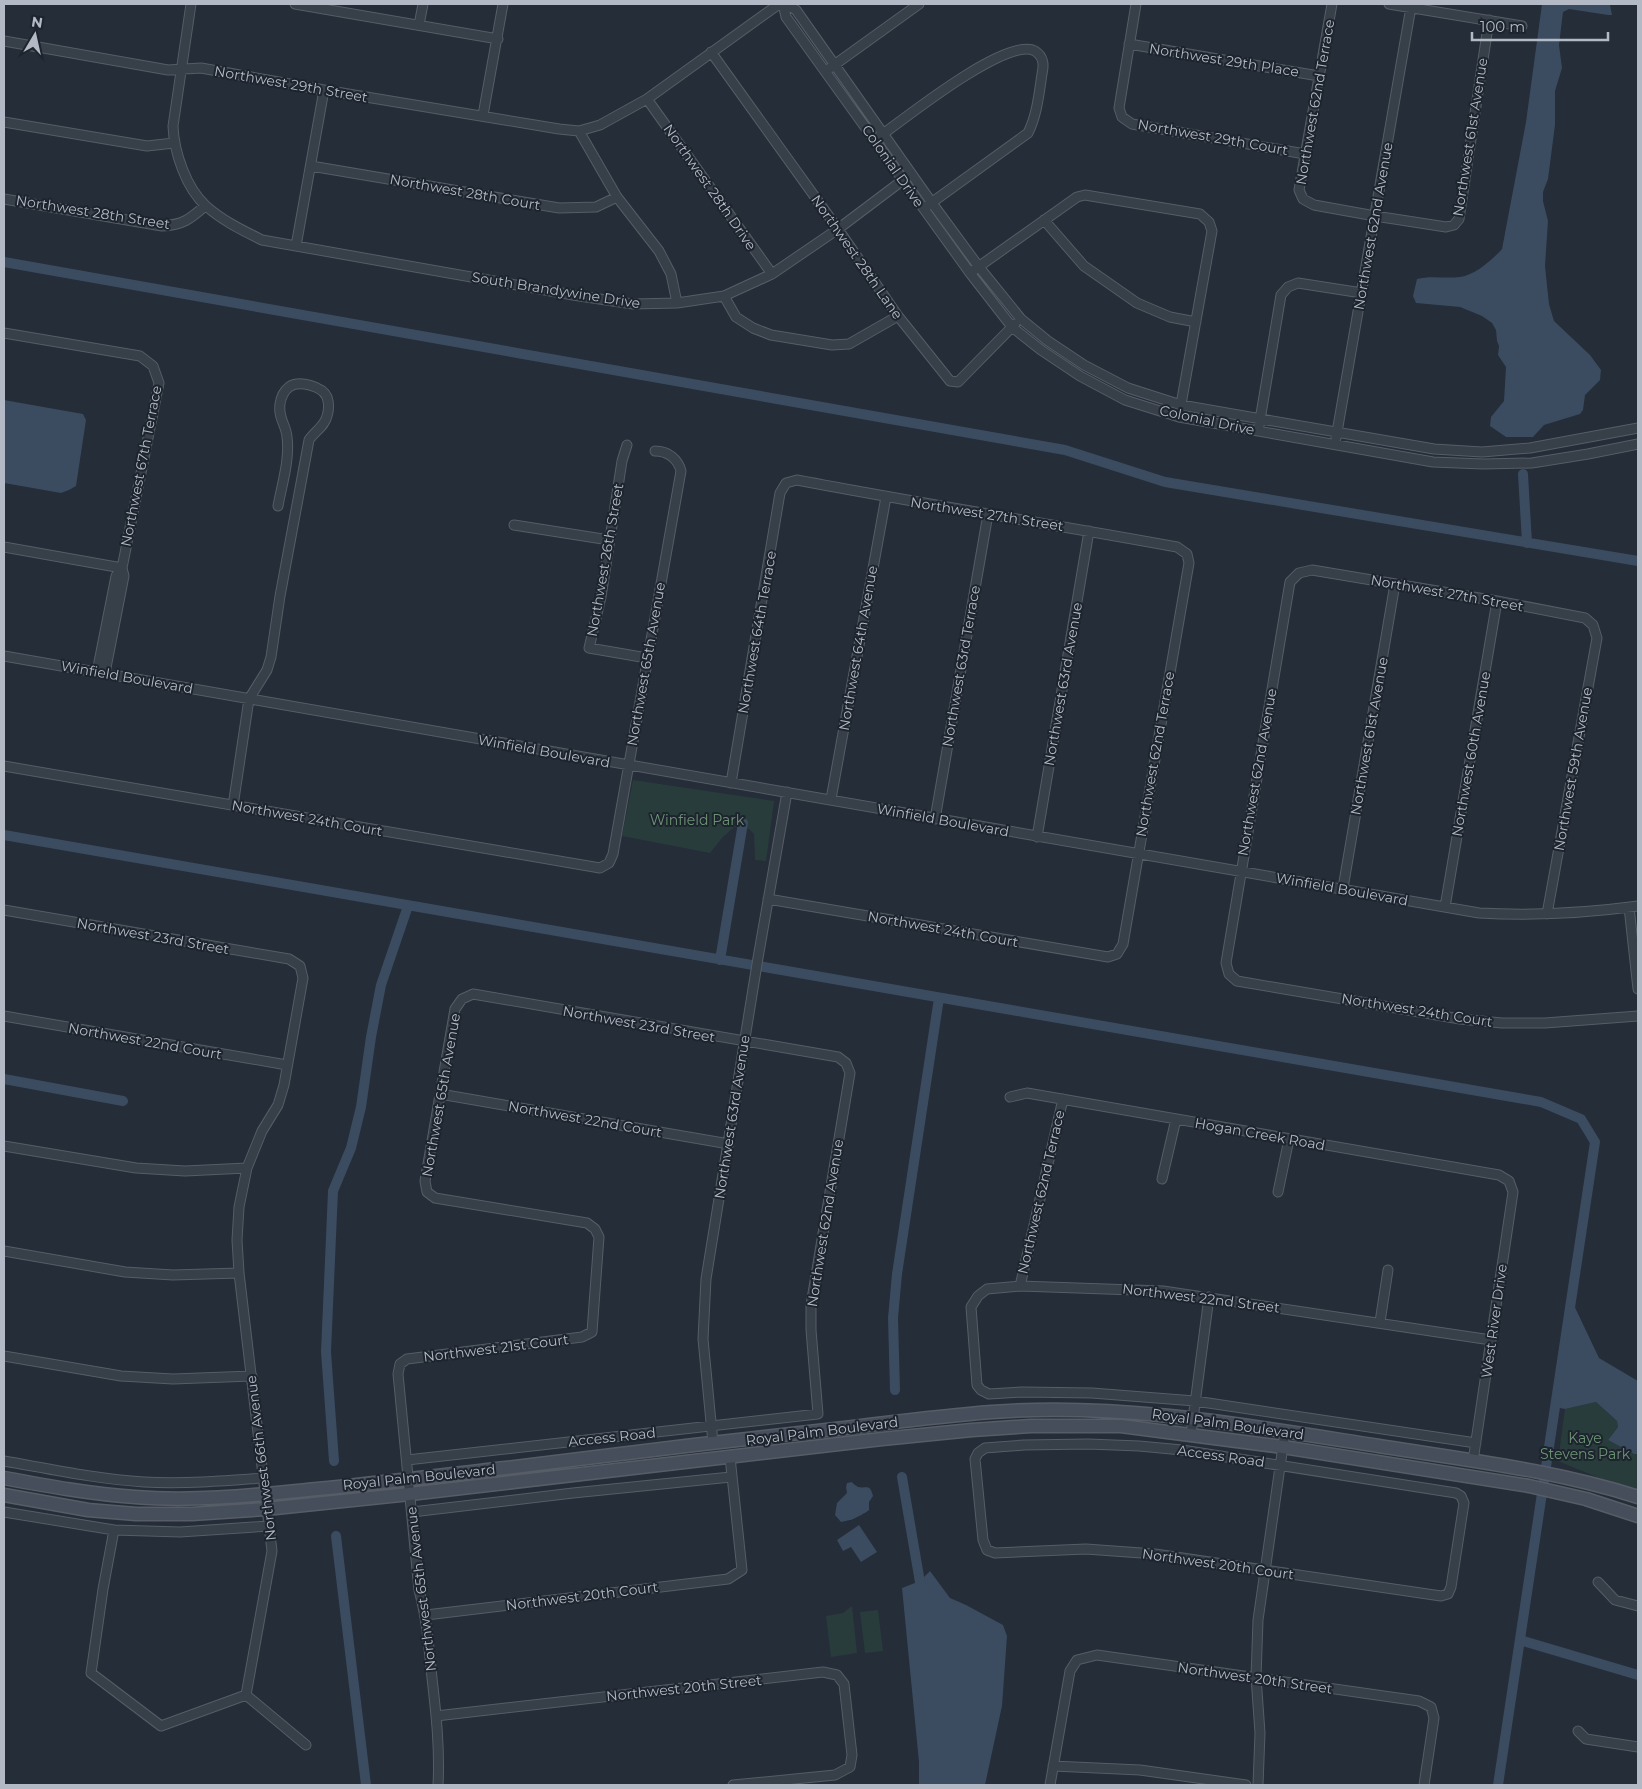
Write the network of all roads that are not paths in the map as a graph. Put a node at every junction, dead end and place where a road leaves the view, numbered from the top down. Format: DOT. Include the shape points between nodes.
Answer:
graph roads {
  1 [pos="191,4"];
  2 [pos="294,4"];
  3 [pos="423,4"];
  4 [pos="503,4"];
  5 [pos="783,4"];
  6 [pos="919,4"];
  7 [pos="1136,4"];
  8 [pos="1332,4"];
  9 [pos="1390,4"];
  10 [pos="1411,7"];
  11 [pos="343,8"];
  12 [pos="1489,20"];
  13 [pos="420,25"];
  14 [pos="1522,26"];
  15 [pos="498,39"];
  16 [pos="4,41"];
  17 [pos="1129,44"];
  18 [pos="711,52"];
  19 [pos="834,66"];
  20 [pos="180,69"];
  21 [pos="825,71"];
  22 [pos="1319,76"];
  23 [pos="324,90"];
  24 [pos="647,99"];
  25 [pos="483,115"];
  26 [pos="4,122"];
  27 [pos="579,131"];
  28 [pos="884,134"];
  29 [pos="874,140"];
  30 [pos="174,143"];
  31 [pos="1305,154"];
  32 [pos="311,166"];
  33 [pos="911,174"];
  34 [pos="902,180"];
  35 [pos="617,198"];
  36 [pos="4,199"];
  37 [pos="932,203"];
  38 [pos="205,206"];
  39 [pos="923,209"];
  40 [pos="1375,216"];
  41 [pos="1044,220"];
  42 [pos="838,229"];
  43 [pos="296,246"];
  44 [pos="979,266"];
  45 [pos="970,273"];
  46 [pos="772,274"];
  47 [pos="1362,293"];
  48 [pos="724,296"];
  49 [pos="677,303"];
  50 [pos="898,316"];
  51 [pos="1021,319"];
  52 [pos="1196,322"];
  53 [pos="1012,327"];
  54 [pos="4,333"];
  55 [pos="1181,406"];
  56 [pos="1178,417"];
  57 [pos="1260,420"];
  58 [pos="1638,428"];
  59 [pos="1258,432"];
  60 [pos="1338,432"];
  61 [pos="1585,439"];
  62 [pos="1638,444"];
  63 [pos="627,445"];
  64 [pos="1335,445"];
  65 [pos="1530,448"];
  66 [pos="655,451"];
  67 [pos="1588,454"];
  68 [pos="1532,462"];
  69 [pos="786,483"];
  70 [pos="886,497"];
  71 [pos="278,506"];
  72 [pos="988,514"];
  73 [pos="514,525"];
  74 [pos="1089,531"];
  75 [pos="609,540"];
  76 [pos="4,547"];
  77 [pos="1186,554"];
  78 [pos="122,568"];
  79 [pos="1299,573"];
  80 [pos="1395,584"];
  81 [pos="1497,600"];
  82 [pos="1593,625"];
  83 [pos="4,656"];
  84 [pos="647,658"];
  85 [pos="101,673"];
  86 [pos="249,699"];
  87 [pos="4,766"];
  88 [pos="629,766"];
  89 [pos="731,783"];
  90 [pos="787,792"];
  91 [pos="830,799"];
  92 [pos="233,806"];
  93 [pos="934,818"];
  94 [pos="1037,837"];
  95 [pos="1138,854"];
  96 [pos="609,863"];
  97 [pos="1240,871"];
  98 [pos="1344,888"];
  99 [pos="768,899"];
  100 [pos="1444,907"];
  101 [pos="1634,907"];
  102 [pos="4,910"];
  103 [pos="1547,914"];
  104 [pos="1117,954"];
  105 [pos="300,966"];
  106 [pos="1229,974"];
  107 [pos="1638,989"];
  108 [pos="462,999"];
  109 [pos="4,1016"];
  110 [pos="1638,1016"];
  111 [pos="745,1042"];
  112 [pos="846,1063"];
  113 [pos="287,1065"];
  114 [pos="440,1094"];
  115 [pos="1010,1097"];
  116 [pos="1063,1099"];
  117 [pos="1176,1119"];
  118 [pos="1289,1139"];
  119 [pos="729,1144"];
  120 [pos="4,1146"];
  121 [pos="247,1168"];
  122 [pos="1162,1179"];
  123 [pos="1509,1181"];
  124 [pos="1278,1192"];
  125 [pos="4,1251"];
  126 [pos="1388,1270"];
  127 [pos="239,1273"];
  128 [pos="1020,1286"];
  129 [pos="1209,1297"];
  130 [pos="1380,1322"];
  131 [pos="592,1332"];
  132 [pos="1491,1340"];
  133 [pos="4,1356"];
  134 [pos="400,1364"];
  135 [pos="252,1376"];
  136 [pos="1195,1401"];
  137 [pos="818,1414"];
  138 [pos="1193,1419"];
  139 [pos="712,1426"];
  140 [pos="1285,1432"];
  141 [pos="1191,1434"];
  142 [pos="746,1439"];
  143 [pos="713,1443"];
  144 [pos="1476,1443"];
  145 [pos="1283,1447"];
  146 [pos="730,1457"];
  147 [pos="975,1459"];
  148 [pos="407,1460"];
  149 [pos="4,1461"];
  150 [pos="689,1461"];
  151 [pos="1474,1461"];
  152 [pos="1279,1465"];
  153 [pos="731,1476"];
  154 [pos="4,1478"];
  155 [pos="263,1478"];
  156 [pos="409,1480"];
  157 [pos="265,1494"];
  158 [pos="410,1494"];
  159 [pos="4,1495"];
  160 [pos="1638,1498"];
  161 [pos="1464,1503"];
  162 [pos="266,1509"];
  163 [pos="4,1512"];
  164 [pos="412,1512"];
  165 [pos="1638,1516"];
  166 [pos="269,1526"];
  167 [pos="114,1530"];
  168 [pos="1265,1570"];
  169 [pos="1598,1582"];
  170 [pos="1638,1606"];
  171 [pos="426,1615"];
  172 [pos="1256,1677"];
  173 [pos="246,1695"];
  174 [pos="436,1716"];
  175 [pos="1578,1731"];
  176 [pos="306,1745"];
  177 [pos="1638,1747"];
  178 [pos="1053,1766"];
  179 [pos="438,1785"];
  180 [pos="733,1785"];
  181 [pos="1050,1785"];
  182 [pos="1246,1785"];
  183 [pos="1258,1785"];
  184 [pos="1424,1785"];
  1 -- 20 [label="street, South Brandywine Drive"];
  2 -- 11 [label="street"];
  3 -- 13 [label="street"];
  4 -- 15 [label="street"];
  5 -- 18 [label="street"];
  5 -- 19 [label="street, Colonial Drive" via="796,10"];
  5 -- 21 [label="street, Colonial Drive" via="786,17"];
  6 -- 19 [label="street"];
  7 -- 17 [label="street"];
  8 -- 22 [label="street, Northwest 62nd Terrace"];
  9 -- 10 [label="street"];
  10 -- 12 [label="street"];
  10 -- 40 [label="street, Northwest 62nd Avenue"];
  11 -- 13 [label="street"];
  12 -- 14 [label="street"];
  12 -- 40 [label="street, Northwest 61st Avenue" via="1459,219 1446,227"];
  13 -- 15 [label="street"];
  15 -- 25 [label="street"];
  16 -- 20 [label="street, Northwest 29th Street" via="168,70"];
  17 -- 22 [label="street, Northwest 29th Place"];
  17 -- 31 [label="street, Northwest 29th Court" via="1119,108 1122,117 1132,124"];
  18 -- 24 [label="street"];
  18 -- 42 [label="street, Northwest 28th Lane"];
  19 -- 21 [label="street"];
  19 -- 28 [label="street, Colonial Drive"];
  20 -- 23 [label="street, Northwest 29th Street" via="200,68"];
  20 -- 30 [label="street, South Brandywine Drive"];
  21 -- 29 [label="street, Colonial Drive"];
  22 -- 31 [label="street, Northwest 62nd Terrace"];
  23 -- 25 [label="street, Northwest 29th Street"];
  23 -- 32 [label="street"];
  24 -- 27 [label="street" via="600,125"];
  24 -- 46 [label="street, Northwest 28th Drive"];
  25 -- 27 [label="street, Northwest 29th Street"];
  26 -- 30 [label="street" via="147,146"];
  27 -- 35 [label="street"];
  28 -- 29 [label="street"];
  28 -- 33 [label="street, Colonial Drive"];
  28 -- 37 [label="street" via="992,60 1020,49 1030,49 1039,54 1044,64 1034,123 1028,133"];
  29 -- 34 [label="street, Colonial Drive"];
  30 -- 38 [label="street, South Brandywine Drive" via="192,188"];
  31 -- 40 [label="street, Northwest 62nd Terrace" via="1299,190 1303,199"];
  32 -- 35 [label="street, Northwest 28th Court" via="559,208 596,207"];
  32 -- 43 [label="street"];
  33 -- 34 [label="street, South Brandywine Drive"];
  33 -- 37 [label="street, Colonial Drive"];
  34 -- 39 [label="street, Colonial Drive"];
  34 -- 42 [label="street, South Brandywine Drive"];
  35 -- 49 [label="street" via="659,251 671,274"];
  36 -- 38 [label="street, Northwest 28th Street" via="162,226 177,225 190,219"];
  37 -- 39 [label="street"];
  37 -- 44 [label="street, Colonial Drive"];
  38 -- 43 [label="street, South Brandywine Drive" via="233,226 262,240"];
  39 -- 45 [label="street, Colonial Drive"];
  40 -- 47 [label="street, Northwest 62nd Avenue"];
  41 -- 44 [label="street"];
  41 -- 52 [label="street" via="1084,266 1137,302 1170,317"];
  41 -- 52 [label="street" via="1085,195 1200,214 1209,222 1212,231"];
  42 -- 46 [label="street, South Brandywine Drive"];
  42 -- 50 [label="street, Northwest 28th Lane"];
  43 -- 49 [label="street, South Brandywine Drive" via="632,304"];
  44 -- 45 [label="street"];
  44 -- 51 [label="street, Colonial Drive"];
  45 -- 53 [label="street, Colonial Drive"];
  46 -- 48 [label="street, South Brandywine Drive"];
  47 -- 57 [label="street" via="1298,283 1281,295"];
  47 -- 60 [label="street, Northwest 62nd Avenue"];
  48 -- 49 [label="street, South Brandywine Drive"];
  48 -- 50 [label="street" via="736,317 752,328 771,335 832,344 849,344"];
  50 -- 53 [label="street, Northwest 28th Lane" via="950,381 958,382"];
  51 -- 53 [label="street, Northwest 28th Lane"];
  51 -- 55 [label="street, Colonial Drive" via="1084,365 1128,388"];
  52 -- 55 [label="street"];
  53 -- 56 [label="street, Colonial Drive" via="1080,376 1124,400"];
  54 -- 78 [label="street, Northwest 67th Terrace" via="140,356 153,366 159,383"];
  55 -- 56 [label="street"];
  55 -- 57 [label="street, Colonial Drive"];
  56 -- 59 [label="street, Colonial Drive"];
  57 -- 59 [label="street"];
  57 -- 60 [label="street, Colonial Drive"];
  58 -- 61 [label="street, Colonial Drive"];
  59 -- 64 [label="street, Colonial Drive"];
  60 -- 64 [label="street, Northwest 62nd Avenue"];
  60 -- 65 [label="street, Colonial Drive" via="1434,449 1482,452"];
  61 -- 65 [label="street, Colonial Drive"];
  61 -- 67 [label="street"];
  62 -- 67 [label="street, Colonial Drive"];
  63 -- 75 [label="street, Northwest 26th Street"];
  64 -- 68 [label="street, Colonial Drive" via="1433,462"];
  65 -- 68 [label="street"];
  66 -- 84 [label="street, Northwest 65th Avenue" via="673,457 681,471"];
  67 -- 68 [label="street, Colonial Drive"];
  69 -- 70 [label="street, Northwest 27th Street" via="797,480"];
  69 -- 89 [label="street, Northwest 64th Terrace" via="780,493"];
  70 -- 72 [label="street, Northwest 27th Street"];
  70 -- 91 [label="street, Northwest 64th Avenue"];
  71 -- 86 [label="street" via="287,448 280,402 291,386 309,385 323,391 329,407 325,423 309,440 271,657"];
  72 -- 74 [label="street, Northwest 27th Street"];
  72 -- 93 [label="street, Northwest 63rd Terrace"];
  73 -- 75 [label="street"];
  74 -- 77 [label="street, Northwest 27th Street" via="1177,547"];
  74 -- 94 [label="street, Northwest 63rd Avenue"];
  75 -- 84 [label="street, Northwest 26th Street" via="589,648"];
  76 -- 78 [label="street"];
  77 -- 95 [label="street, Northwest 62nd Terrace" via="1189,563"];
  78 -- 85 [label="street, Northwest 67th Terrace" via="116,576"];
  79 -- 80 [label="street, Northwest 27th Street" via="1312,570"];
  79 -- 97 [label="street, Northwest 62nd Avenue" via="1290,582"];
  80 -- 81 [label="street, Northwest 27th Street"];
  80 -- 98 [label="street, Northwest 61st Avenue"];
  81 -- 82 [label="street, Northwest 27th Street" via="1584,618"];
  81 -- 100 [label="street, Northwest 60th Avenue"];
  82 -- 103 [label="street, Northwest 59th Avenue" via="1597,638"];
  83 -- 85 [label="street, Winfield Boulevard"];
  84 -- 88 [label="street, Northwest 65th Avenue"];
  85 -- 86 [label="street, Winfield Boulevard"];
  86 -- 88 [label="street, Winfield Boulevard"];
  86 -- 92 [label="street"];
  87 -- 92 [label="street, Northwest 24th Court"];
  88 -- 89 [label="street, Winfield Boulevard"];
  88 -- 96 [label="street, Northwest 65th Avenue" via="614,854"];
  89 -- 90 [label="street, Winfield Boulevard"];
  90 -- 91 [label="street, Winfield Boulevard"];
  90 -- 99 [label="street, Northwest 63rd Avenue"];
  91 -- 93 [label="street, Winfield Boulevard"];
  92 -- 96 [label="street, Northwest 24th Court" via="600,868"];
  93 -- 94 [label="street, Winfield Boulevard"];
  94 -- 95 [label="street, Winfield Boulevard"];
  95 -- 97 [label="street, Winfield Boulevard"];
  95 -- 104 [label="street, Northwest 62nd Terrace" via="1123,944"];
  97 -- 98 [label="street, Winfield Boulevard"];
  97 -- 106 [label="street, Northwest 62nd Avenue" via="1226,963"];
  98 -- 100 [label="street, Winfield Boulevard"];
  99 -- 104 [label="street, Northwest 24th Court" via="1108,957"];
  99 -- 111 [label="street, Northwest 63rd Avenue"];
  100 -- 103 [label="street, Winfield Boulevard" via="1479,913"];
  101 -- 103 [label="street, Winfield Boulevard"];
  101 -- 107 [label="street"];
  102 -- 105 [label="street, Northwest 23rd Street" via="289,959"];
  105 -- 113 [label="street, Northwest 66th Avenue" via="303,978"];
  106 -- 110 [label="street, Northwest 24th Court" via="1237,981 1460,1019 1546,1023"];
  108 -- 111 [label="street, Northwest 23rd Street" via="472,994"];
  108 -- 114 [label="street, Northwest 65th Avenue" via="455,1009"];
  109 -- 113 [label="street, Northwest 22nd Court"];
  111 -- 112 [label="street, Northwest 23rd Street" via="838,1057"];
  111 -- 119 [label="street, Northwest 63rd Avenue"];
  112 -- 137 [label="street, Northwest 62nd Avenue" via="850,1073 811,1305"];
  113 -- 121 [label="street, Northwest 66th Avenue" via="278,1105 262,1131"];
  114 -- 119 [label="street, Northwest 22nd Court"];
  114 -- 131 [label="street, Northwest 65th Avenue" via="425,1181 427,1192 435,1198 587,1223 595,1229 599,1238"];
  115 -- 116 [label="street, Hogan Creek Road" via="1027,1093"];
  116 -- 117 [label="street, Hogan Creek Road"];
  116 -- 128 [label="street, Northwest 62nd Terrace"];
  117 -- 118 [label="street, Hogan Creek Road"];
  117 -- 122 [label="street"];
  118 -- 123 [label="street, Hogan Creek Road" via="1499,1175"];
  118 -- 124 [label="street"];
  119 -- 139 [label="street, Northwest 63rd Avenue" via="704,1306 705,1375"];
  120 -- 121 [label="street" via="136,1168 185,1171"];
  121 -- 127 [label="street, Northwest 66th Avenue" via="239,1207"];
  123 -- 132 [label="street, West River Drive" via="1513,1192"];
  125 -- 127 [label="street" via="124,1272 173,1275"];
  126 -- 130 [label="street"];
  127 -- 135 [label="street, Northwest 66th Avenue"];
  128 -- 129 [label="street, Northwest 22nd Street" via="1162,1291"];
  128 -- 136 [label="street, Northwest 22nd Street" via="987,1289 971,1307 977,1384 981,1390 989,1394 1092,1393"];
  129 -- 130 [label="street, Northwest 22nd Street"];
  129 -- 136 [label="street"];
  130 -- 132 [label="street, Northwest 22nd Street"];
  131 -- 134 [label="street, Northwest 21st Court" via="582,1337 407,1359"];
  132 -- 144 [label="street, West River Drive"];
  133 -- 135 [label="street" via="121,1376 173,1379"];
  134 -- 148 [label="street, Northwest 65th Avenue" via="398,1374"];
  135 -- 155 [label="street, Northwest 66th Avenue"];
  136 -- 138 [label="street"];
  136 -- 144 [label="street"];
  137 -- 139 [label="street, Access Road"];
  138 -- 140 [label="main road, Royal Palm Boulevard"];
  138 -- 141 [label="street"];
  138 -- 142 [label="main road, Royal Palm Boulevard" via="1096,1411 1029,1410"];
  139 -- 143 [label="street, Northwest 63rd Avenue"];
  139 -- 148 [label="street, Access Road"];
  140 -- 145 [label="street"];
  140 -- 151 [label="main road, Royal Palm Boulevard"];
  141 -- 145 [label="main road, Royal Palm Boulevard"];
  141 -- 146 [label="main road, Royal Palm Boulevard" via="1121,1426 1030,1426"];
  142 -- 143 [label="main road, Royal Palm Boulevard"];
  142 -- 146 [label="main road" via="731,1451"];
  143 -- 150 [label="main road" via="704,1454"];
  143 -- 156 [label="main road, Royal Palm Boulevard"];
  144 -- 151 [label="street, West River Drive"];
  145 -- 152 [label="street"];
  145 -- 165 [label="main road, Royal Palm Boulevard" via="1555,1491"];
  146 -- 150 [label="main road, Royal Palm Boulevard"];
  146 -- 153 [label="street"];
  147 -- 152 [label="street, Access Road" via="985,1448 1088,1444 1182,1450"];
  147 -- 168 [label="street, Northwest 20th Court" via="983,1540 987,1550 995,1553 1086,1550 1155,1554"];
  148 -- 156 [label="street, Northwest 65th Avenue"];
  149 -- 155 [label="street" via="143,1482 195,1483"];
  150 -- 158 [label="main road, Royal Palm Boulevard"];
  151 -- 160 [label="main road, Royal Palm Boulevard" via="1558,1475"];
  152 -- 161 [label="street, Access Road" via="1456,1493"];
  152 -- 168 [label="street"];
  153 -- 164 [label="street"];
  153 -- 171 [label="street, Northwest 20th Court" via="742,1570 728,1579"];
  154 -- 157 [label="main road, Royal Palm Boulevard" via="137,1498 191,1499"];
  155 -- 157 [label="street, Northwest 66th Avenue"];
  156 -- 157 [label="main road, Royal Palm Boulevard"];
  156 -- 158 [label="street, Northwest 65th Avenue"];
  157 -- 162 [label="street, Northwest 66th Avenue"];
  158 -- 162 [label="main road, Royal Palm Boulevard"];
  158 -- 164 [label="street, Northwest 65th Avenue"];
  159 -- 162 [label="main road, Royal Palm Boulevard" via="88,1510 136,1514"];
  161 -- 168 [label="street, Northwest 20th Court" via="1448,1594 1441,1596"];
  162 -- 166 [label="street, Northwest 66th Avenue"];
  163 -- 167 [label="street"];
  164 -- 171 [label="street, Northwest 65th Avenue" via="419,1590"];
  166 -- 167 [label="street" via="180,1532"];
  166 -- 173 [label="street, Northwest 66th Avenue" via="272,1551"];
  167 -- 173 [label="street" via="91,1673 161,1726"];
  168 -- 172 [label="street" via="1258,1620"];
  169 -- 170 [label="street" via="1615,1600"];
  171 -- 174 [label="street, Northwest 65th Avenue"];
  172 -- 178 [label="street, Northwest 20th Street" via="1097,1655 1077,1660 1070,1671"];
  172 -- 183 [label="street" via="1260,1733"];
  172 -- 184 [label="street, Northwest 20th Street" via="1419,1701 1431,1707 1434,1718"];
  173 -- 176 [label="street"];
  174 -- 179 [label="street, Northwest 65th Avenue"];
  174 -- 180 [label="street, Northwest 20th Street" via="823,1672 837,1675 844,1684 852,1755 850,1767 835,1775"];
  175 -- 177 [label="street" via="1586,1740"];
  178 -- 181 [label="street"];
  178 -- 182 [label="street" via="1140,1770"];
}
